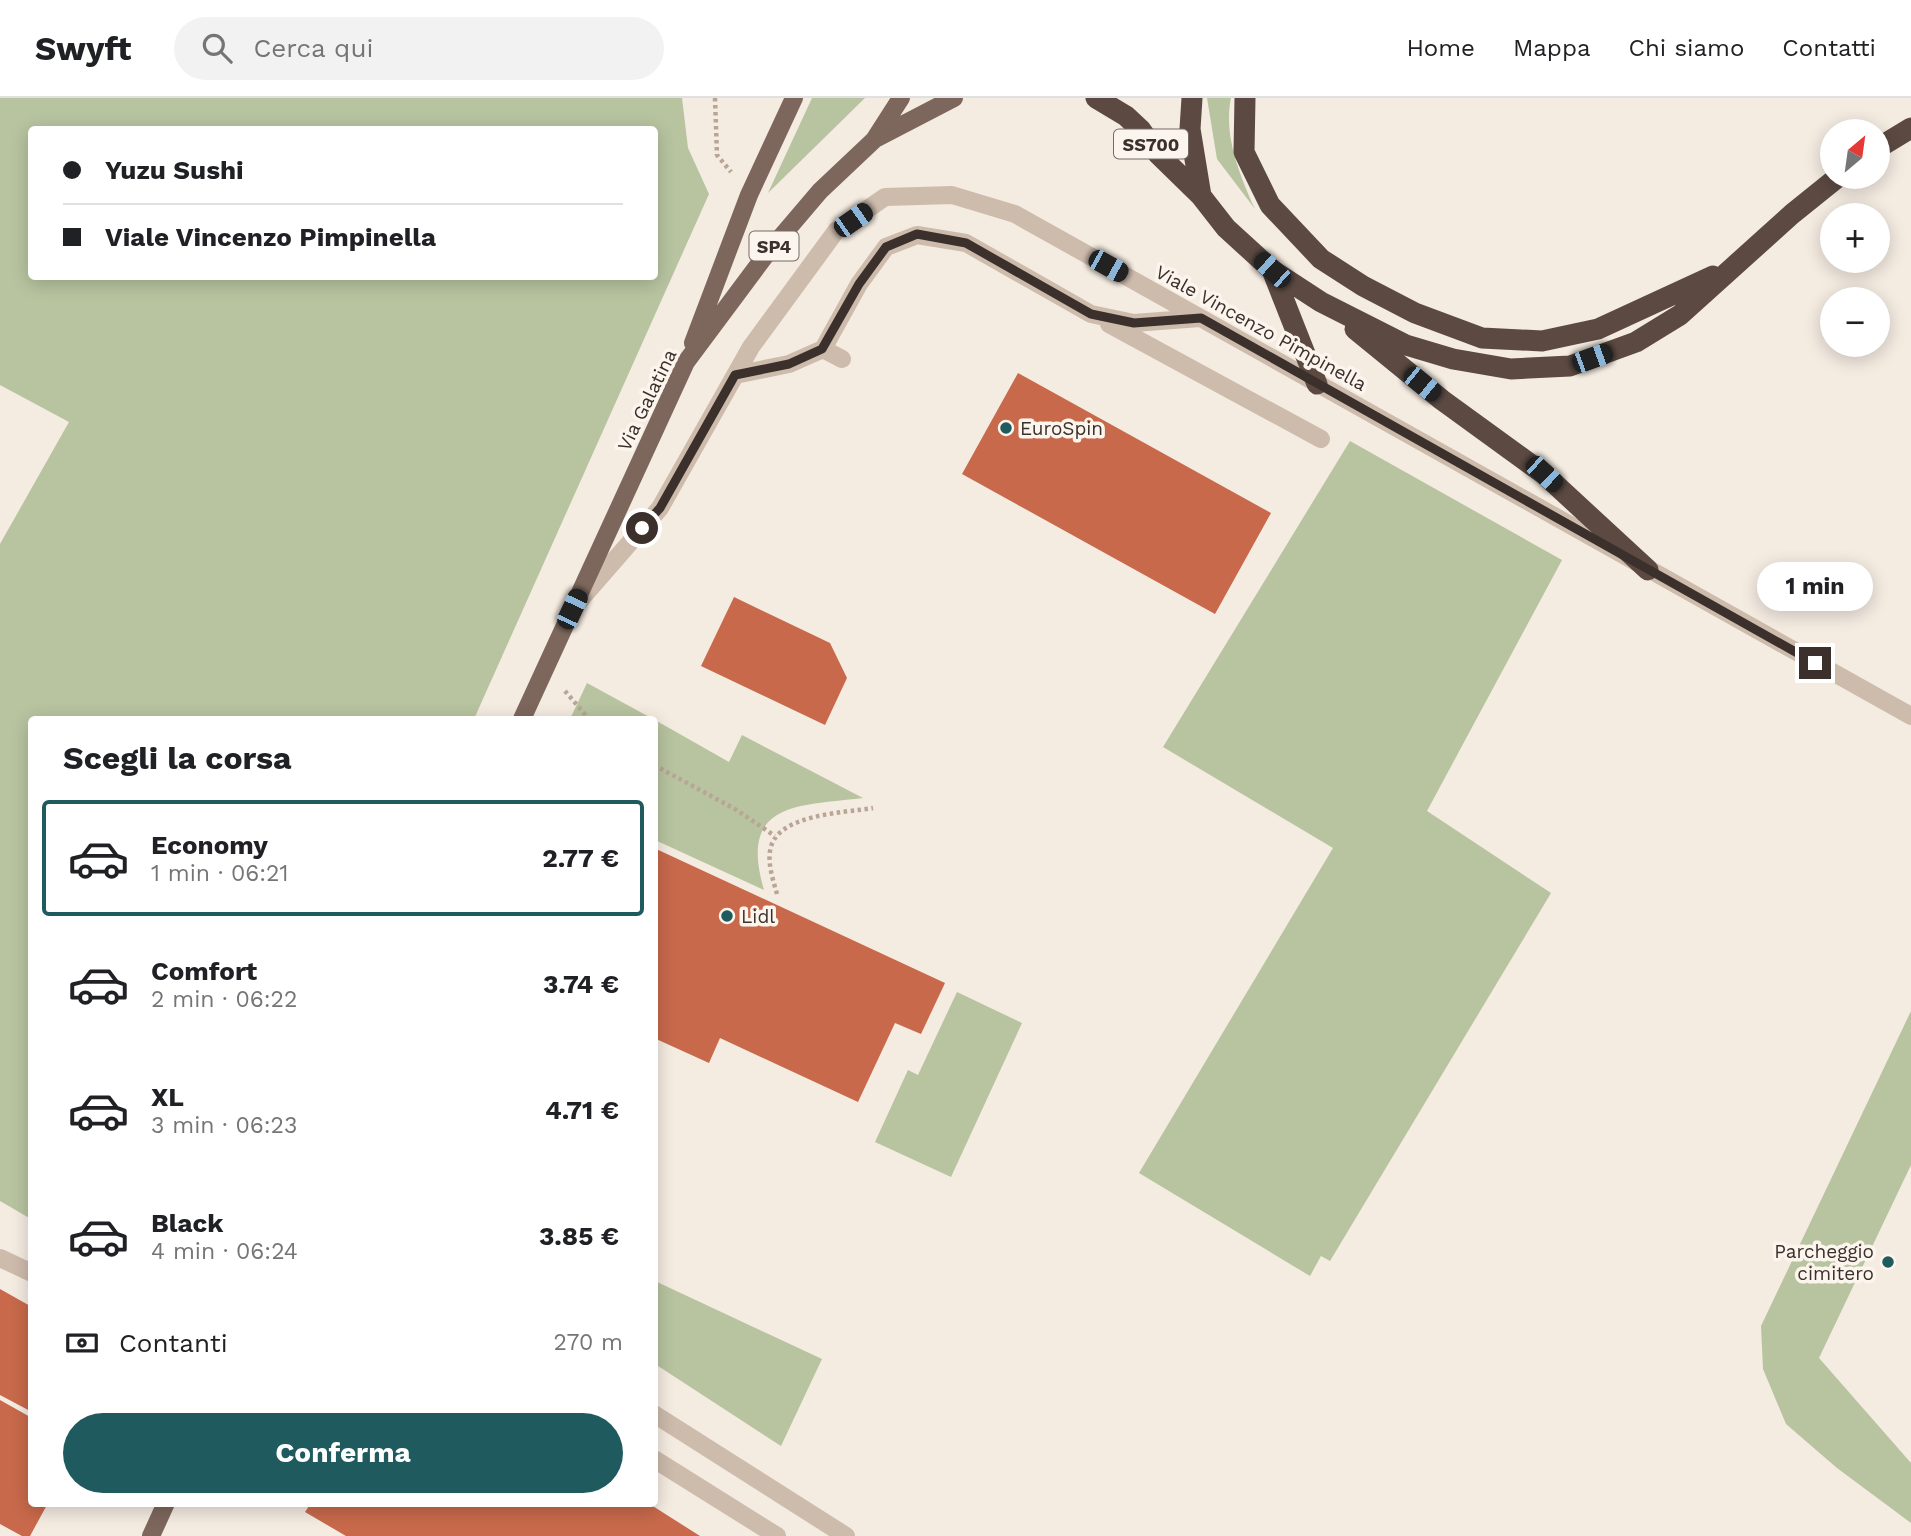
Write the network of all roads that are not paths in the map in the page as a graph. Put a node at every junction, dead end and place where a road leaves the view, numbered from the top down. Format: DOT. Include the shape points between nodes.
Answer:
graph roads {
  1 [pos="794,98"];
  2 [pos="901,98"];
  3 [pos="954,98"];
  4 [pos="1096,98"];
  5 [pos="1192,98"];
  6 [pos="1245,98"];
  7 [pos="1911,128"];
  8 [pos="874,140"];
  9 [pos="1890,141"];
  10 [pos="1823,189"];
  11 [pos="1201,196"];
  12 [pos="1737,265"];
  13 [pos="1272,270"];
  14 [pos="1321,302"];
  15 [pos="1091,314"];
  16 [pos="1201,318"];
  17 [pos="822,349"];
  18 [pos="842,359"];
  19 [pos="686,362"];
  20 [pos="735,375"];
  21 [pos="1317,384"];
  22 [pos="1321,439"];
  23 [pos="1648,570"];
  24 [pos="572,609"];
  25 [pos="523,716"];
  26 [pos="1911,716"];
  27 [pos="0,1258"];
  28 [pos="28,1271"];
  29 [pos="658,1417"];
  30 [pos="658,1462"];
  31 [pos="164,1507"];
  32 [pos="151,1536"];
  33 [pos="776,1536"];
  34 [pos="846,1536"];
  1 -- 19 [label="main road, SP4" via="749,195"];
  2 -- 8 [label="main road, SP4"];
  3 -- 8 [label="main road, SP4"];
  4 -- 11 [label="highway, SS700" via="1126,116"];
  5 -- 11 [label="highway, SS700" via="1190,129"];
  6 -- 12 [label="highway" via="1244,152 1270,205 1321,259 1415,313 1482,338 1542,341 1598,329"];
  7 -- 9 [label="highway"];
  8 -- 19 [label="main road, Via Galatina / SP4" via="820,191"];
  10 -- 12 [label="highway, SS700"];
  11 -- 13 [label="highway, SS700" via="1226,228"];
  12 -- 14 [label="highway, SS700" via="1680,315 1636,342 1570,366 1511,369 1453,359 1406,345"];
  13 -- 14 [label="highway, SS700"];
  13 -- 21 [label="highway"];
  14 -- 23 [label="highway" via="1442,400 1544,474"];
  15 -- 16 [label="street" via="1134,323"];
  15 -- 17 [label="street" via="966,243 917,234 886,247"];
  15 -- 22 [label="street"];
  16 -- 20 [label="street, Viale Vincenzo Pimpinella" via="1015,214 953,195 886,197 836,231"];
  16 -- 21 [label="street, Viale Vincenzo Pimpinella"];
  17 -- 18 [label="street"];
  17 -- 20 [label="street" via="789,364"];
  19 -- 24 [label="main road, Via Galatina / SP4"];
  20 -- 24 [label="street, Viale Vincenzo Pimpinella" via="660,508"];
  21 -- 23 [label="street, Viale Vincenzo Pimpinella"];
  23 -- 26 [label="street, Viale Vincenzo Pimpinella"];
  24 -- 25 [label="main road, Via Galatina / SP4"];
  27 -- 28 [label="street"];
  29 -- 34 [label="street"];
  30 -- 33 [label="street"];
  31 -- 32 [label="main road"];
}
